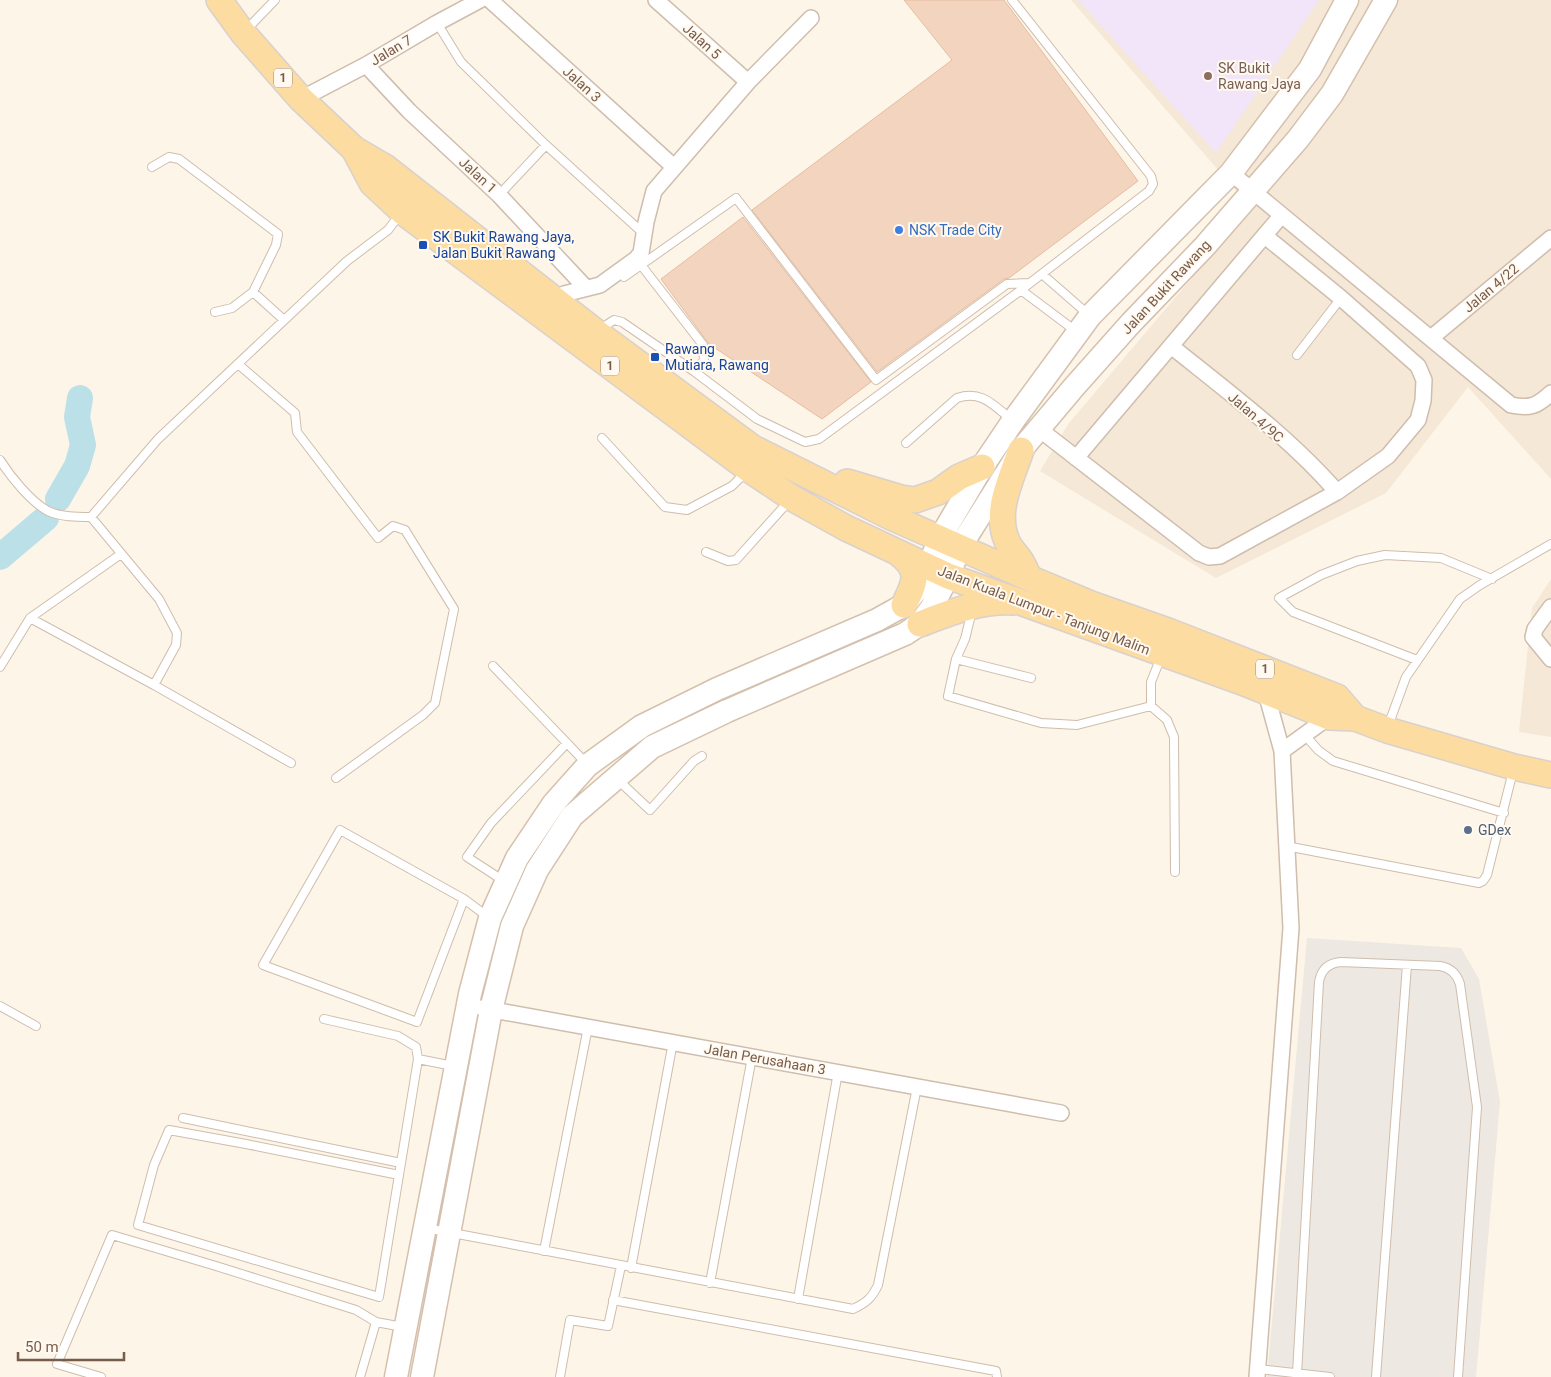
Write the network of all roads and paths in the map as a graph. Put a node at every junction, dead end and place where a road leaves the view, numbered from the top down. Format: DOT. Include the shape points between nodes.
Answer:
graph roads {
  1 [pos="219,0"];
  2 [pos="275,0"];
  3 [pos="480,0"];
  4 [pos="490,0"];
  5 [pos="656,0"];
  6 [pos="1012,0"];
  7 [pos="1347,0"];
  8 [pos="1386,0"];
  9 [pos="811,18"];
  10 [pos="437,23"];
  11 [pos="243,33"];
  12 [pos="366,65"];
  13 [pos="748,82"];
  14 [pos="301,99"];
  15 [pos="546,145"];
  16 [pos="354,149"];
  17 [pos="674,167"];
  18 [pos="152,168"];
  19 [pos="1231,173"];
  20 [pos="1253,192"];
  21 [pos="499,195"];
  22 [pos="403,212"];
  23 [pos="1282,216"];
  24 [pos="644,234"];
  25 [pos="1265,236"];
  26 [pos="1551,238"];
  27 [pos="484,244"];
  28 [pos="641,265"];
  29 [pos="1042,274"];
  30 [pos="1029,283"];
  31 [pos="586,288"];
  32 [pos="557,290"];
  33 [pos="1020,290"];
  34 [pos="253,292"];
  35 [pos="1341,298"];
  36 [pos="215,312"];
  37 [pos="284,320"];
  38 [pos="1131,323"];
  39 [pos="1085,325"];
  40 [pos="596,332"];
  41 [pos="1431,338"];
  42 [pos="1171,346"];
  43 [pos="1297,355"];
  44 [pos="238,364"];
  45 [pos="695,372"];
  46 [pos="1551,393"];
  47 [pos="1013,421"];
  48 [pos="1040,429"];
  49 [pos="602,438"];
  50 [pos="906,443"];
  51 [pos="1021,450"];
  52 [pos="750,458"];
  53 [pos="1076,458"];
  54 [pos="0,460"];
  55 [pos="982,468"];
  56 [pos="1337,492"];
  57 [pos="792,498"];
  58 [pos="91,517"];
  59 [pos="950,543"];
  60 [pos="1551,544"];
  61 [pos="894,549"];
  62 [pos="706,552"];
  63 [pos="121,554"];
  64 [pos="938,571"];
  65 [pos="1029,578"];
  66 [pos="1492,578"];
  67 [pos="1025,603"];
  68 [pos="904,605"];
  69 [pos="973,606"];
  70 [pos="1551,607"];
  71 [pos="30,618"];
  72 [pos="920,624"];
  73 [pos="1162,654"];
  74 [pos="956,659"];
  75 [pos="1551,659"];
  76 [pos="1417,660"];
  77 [pos="493,666"];
  78 [pos="0,667"];
  79 [pos="1031,678"];
  80 [pos="154,685"];
  81 [pos="1260,690"];
  82 [pos="688,704"];
  83 [pos="1151,706"];
  84 [pos="1328,717"];
  85 [pos="1355,718"];
  86 [pos="698,724"];
  87 [pos="1386,730"];
  88 [pos="1304,734"];
  89 [pos="566,743"];
  90 [pos="1282,751"];
  91 [pos="702,756"];
  92 [pos="291,763"];
  93 [pos="588,765"];
  94 [pos="1514,767"];
  95 [pos="1551,774"];
  96 [pos="336,778"];
  97 [pos="615,778"];
  98 [pos="1504,812"];
  99 [pos="1286,846"];
  100 [pos="1175,872"];
  101 [pos="506,882"];
  102 [pos="464,899"];
  103 [pos="490,918"];
  104 [pos="1407,965"];
  105 [pos="0,1006"];
  106 [pos="468,1006"];
  107 [pos="491,1010"];
  108 [pos="324,1019"];
  109 [pos="36,1026"];
  110 [pos="588,1027"];
  111 [pos="673,1042"];
  112 [pos="752,1057"];
  113 [pos="418,1059"];
  114 [pos="456,1066"];
  115 [pos="838,1072"];
  116 [pos="917,1087"];
  117 [pos="1061,1113"];
  118 [pos="183,1118"];
  119 [pos="401,1163"];
  120 [pos="399,1175"];
  121 [pos="424,1228"];
  122 [pos="448,1233"];
  123 [pos="544,1251"];
  124 [pos="621,1266"];
  125 [pos="631,1268"];
  126 [pos="710,1283"];
  127 [pos="798,1299"];
  128 [pos="613,1300"];
  129 [pos="376,1322"];
  130 [pos="405,1328"];
  131 [pos="1257,1373"];
  132 [pos="1297,1374"];
  133 [pos="101,1377"];
  134 [pos="360,1377"];
  135 [pos="396,1377"];
  136 [pos="422,1377"];
  137 [pos="560,1377"];
  138 [pos="996,1377"];
  139 [pos="1330,1377"];
  140 [pos="1376,1377"];
  141 [pos="1458,1377"];
  1 -- 11 [label="main road, Jalan Kuala Lumpur - Tanjung Malim / 1"];
  2 -- 11 [label="lane"];
  3 -- 10 [label="street, Jalan 7"];
  4 -- 17 [label="street, Jalan 3"];
  5 -- 13 [label="street, Jalan 5"];
  6 -- 29 [label="lane" via="1153,180 1149,191"];
  7 -- 19 [label="street, Jalan Bukit Rawang" via="1310,68"];
  8 -- 20 [label="street, Jalan Bukit Rawang" via="1332,94"];
  9 -- 13 [label="street"];
  10 -- 12 [label="street, Jalan 7"];
  10 -- 15 [label="lane" via="460,62"];
  11 -- 14 [label="main road, Jalan Kuala Lumpur - Tanjung Malim / 1"];
  12 -- 14 [label="street, Jalan 7"];
  12 -- 21 [label="street, Jalan 1" via="409,111"];
  13 -- 17 [label="street"];
  14 -- 16 [label="main road, Jalan Kuala Lumpur - Tanjung Malim / 1"];
  15 -- 21 [label="lane"];
  15 -- 24 [label="lane"];
  16 -- 22 [label="main road, Jalan Kuala Lumpur - Tanjung Malim / 1" via="372,183"];
  16 -- 27 [label="main road, Jalan Kuala Lumpur - Tanjung Malim / 1" via="385,168"];
  17 -- 24 [label="street" via="654,191"];
  18 -- 34 [label="lane" via="169,157 179,159 278,234 276,245"];
  19 -- 20 [label="street"];
  19 -- 39 [label="street, Jalan Bukit Rawang"];
  20 -- 23 [label="street"];
  20 -- 38 [label="street, Jalan Bukit Rawang"];
  21 -- 31 [label="street, Jalan 1"];
  22 -- 37 [label="lane" via="388,230 347,261"];
  22 -- 52 [label="main road, Jalan Kuala Lumpur - Tanjung Malim / 1"];
  23 -- 25 [label="street"];
  23 -- 41 [label="street"];
  24 -- 31 [label="street" via="641,253 636,259 600,285"];
  25 -- 35 [label="street"];
  25 -- 42 [label="street"];
  26 -- 41 [label="street, Jalan 4/22"];
  27 -- 32 [label="lane" via="516,258"];
  27 -- 40 [label="main road, Jalan Kuala Lumpur - Tanjung Malim / 1"];
  28 -- 30 [label="lane" via="736,198 876,380 1008,284"];
  28 -- 32 [label="lane" via="616,282 578,296"];
  28 -- 45 [label="lane" via="703,345 704,360"];
  29 -- 30 [label="lane"];
  29 -- 39 [label="lane"];
  30 -- 33 [label="lane"];
  31 -- 32 [label="street"];
  33 -- 39 [label="lane"];
  33 -- 45 [label="lane" via="819,439 805,442 756,419"];
  34 -- 36 [label="lane" via="232,308"];
  34 -- 37 [label="lane"];
  35 -- 43 [label="lane"];
  35 -- 56 [label="street" via="1418,366 1424,380 1418,420 1388,456"];
  37 -- 44 [label="lane"];
  38 -- 39 [label="street" via="1108,336 1094,339"];
  38 -- 48 [label="street, Jalan Bukit Rawang"];
  39 -- 47 [label="street, Jalan Bukit Rawang"];
  40 -- 45 [label="lane" via="619,320"];
  40 -- 52 [label="main road, Jalan Kuala Lumpur - Tanjung Malim / 1"];
  41 -- 46 [label="street" via="1511,405 1525,408 1540,403"];
  42 -- 53 [label="street"];
  42 -- 56 [label="street, Jalan 4/9C" via="1266,424 1320,472"];
  44 -- 58 [label="lane" via="158,439"];
  44 -- 96 [label="lane" via="295,413 296,432 378,538 392,526 405,530 454,609 435,703"];
  47 -- 50 [label="lane" via="983,398 964,396 957,398"];
  47 -- 55 [label="street, Jalan Bukit Rawang"];
  48 -- 51 [label="street, Jalan Bukit Rawang"];
  48 -- 53 [label="street"];
  49 -- 52 [label="lane" via="665,507 687,510 732,486"];
  51 -- 59 [label="street, Jalan Bukit Rawang"];
  51 -- 65 [label="main road" via="1006,493 1001,520 1006,541 1019,557"];
  52 -- 55 [label="main road" via="915,500 938,492"];
  52 -- 57 [label="main road, Jalan Kuala Lumpur - Tanjung Malim / 1"];
  52 -- 59 [label="main road, Jalan Kuala Lumpur - Tanjung Malim / 1" via="802,473"];
  53 -- 56 [label="street" via="1199,554 1209,557 1220,556"];
  54 -- 58 [label="lane" via="31,497 48,511"];
  55 -- 59 [label="street, Jalan Bukit Rawang"];
  57 -- 61 [label="main road, Jalan Kuala Lumpur - Tanjung Malim / 1" via="846,528"];
  57 -- 62 [label="lane" via="736,560 728,561"];
  58 -- 63 [label="lane"];
  59 -- 64 [label="street, Jalan Bukit Rawang"];
  59 -- 65 [label="main road, Jalan Kuala Lumpur - Tanjung Malim / 1"];
  60 -- 66 [label="lane"];
  61 -- 64 [label="main road, Jalan Kuala Lumpur - Tanjung Malim / 1"];
  61 -- 68 [label="main road" via="914,568 914,584"];
  63 -- 71 [label="lane"];
  63 -- 80 [label="lane" via="159,598 178,633 176,644"];
  64 -- 67 [label="main road, Jalan Kuala Lumpur - Tanjung Malim / 1"];
  64 -- 68 [label="street"];
  64 -- 72 [label="street" via="932,607"];
  65 -- 85 [label="main road, Jalan Kuala Lumpur - Tanjung Malim / 1" via="1337,697"];
  66 -- 76 [label="lane" via="1460,600"];
  66 -- 76 [label="lane" via="1441,558 1385,555 1357,561 1321,575 1279,598 1293,612"];
  67 -- 69 [label="main road"];
  67 -- 73 [label="main road, Jalan Kuala Lumpur - Tanjung Malim / 1"];
  68 -- 82 [label="street"];
  69 -- 72 [label="main road"];
  69 -- 74 [label="lane"];
  70 -- 75 [label="street" via="1535,628 1533,637"];
  71 -- 78 [label="lane"];
  71 -- 80 [label="lane"];
  72 -- 86 [label="street" via="905,634"];
  73 -- 81 [label="main road, Jalan Kuala Lumpur - Tanjung Malim / 1"];
  73 -- 83 [label="lane" via="1151,682"];
  74 -- 79 [label="lane"];
  74 -- 83 [label="lane" via="948,696 1041,723 1077,725"];
  76 -- 87 [label="lane" via="1406,677"];
  77 -- 89 [label="lane"];
  80 -- 92 [label="lane"];
  81 -- 84 [label="main road, Jalan Kuala Lumpur - Tanjung Malim / 1"];
  81 -- 90 [label="street" via="1268,700"];
  82 -- 86 [label="street"];
  82 -- 93 [label="street" via="642,726"];
  83 -- 100 [label="lane" via="1167,720 1174,737"];
  84 -- 85 [label="main road, Jalan Kuala Lumpur - Tanjung Malim / 1"];
  84 -- 88 [label="street"];
  85 -- 87 [label="main road, Jalan Kuala Lumpur - Tanjung Malim / 1"];
  86 -- 97 [label="street" via="652,747"];
  87 -- 94 [label="main road, Jalan Kuala Lumpur - Tanjung Malim / 1"];
  88 -- 90 [label="street"];
  88 -- 98 [label="lane" via="1333,761"];
  89 -- 93 [label="lane"];
  89 -- 101 [label="lane" via="491,823 467,857"];
  90 -- 99 [label="street"];
  91 -- 97 [label="lane" via="650,810"];
  93 -- 101 [label="street" via="554,803 517,858"];
  94 -- 95 [label="main road, Jalan Kuala Lumpur - Tanjung Malim / 1"];
  94 -- 98 [label="lane"];
  97 -- 107 [label="street" via="572,816 537,870 512,926"];
  98 -- 99 [label="lane" via="1487,875 1479,883"];
  99 -- 131 [label="street" via="1291,928"];
  101 -- 103 [label="street"];
  102 -- 102 [label="lane" via="417,1022 263,965 340,830"];
  102 -- 103 [label="lane"];
  103 -- 106 [label="street"];
  104 -- 132 [label="lane" via="1334,963 1328,965 1320,976"];
  104 -- 140 [label="lane"];
  104 -- 141 [label="lane" via="1446,967 1458,979 1477,1107"];
  105 -- 109 [label="lane"];
  106 -- 107 [label="street, Jalan Perusahaan 3"];
  106 -- 114 [label="street"];
  107 -- 110 [label="street, Jalan Perusahaan 3"];
  107 -- 122 [label="street"];
  108 -- 113 [label="lane" via="398,1036 416,1047"];
  110 -- 111 [label="street, Jalan Perusahaan 3"];
  110 -- 123 [label="lane"];
  111 -- 112 [label="street, Jalan Perusahaan 3"];
  111 -- 125 [label="lane"];
  112 -- 115 [label="street, Jalan Perusahaan 3"];
  112 -- 126 [label="lane"];
  113 -- 114 [label="lane"];
  113 -- 119 [label="lane"];
  114 -- 121 [label="street"];
  115 -- 116 [label="street, Jalan Perusahaan 3"];
  115 -- 127 [label="lane"];
  116 -- 117 [label="street, Jalan Perusahaan 3"];
  116 -- 127 [label="lane" via="878,1285 872,1297 853,1309"];
  118 -- 119 [label="lane"];
  119 -- 120 [label="lane"];
  120 -- 120 [label="lane" via="169,1130 154,1165 138,1225 379,1297"];
  121 -- 122 [label="lane"];
  121 -- 130 [label="street"];
  122 -- 123 [label="lane"];
  122 -- 136 [label="street"];
  123 -- 124 [label="lane"];
  124 -- 125 [label="lane"];
  124 -- 128 [label="lane"];
  125 -- 126 [label="lane"];
  126 -- 127 [label="lane"];
  128 -- 137 [label="lane" via="608,1326 570,1320"];
  128 -- 138 [label="lane" via="996,1371"];
  129 -- 130 [label="lane"];
  129 -- 133 [label="lane" via="356,1310 112,1235 57,1364"];
  129 -- 134 [label="lane"];
  130 -- 135 [label="street"];
  131 -- 132 [label="lane"];
  132 -- 139 [label="lane"];
}
